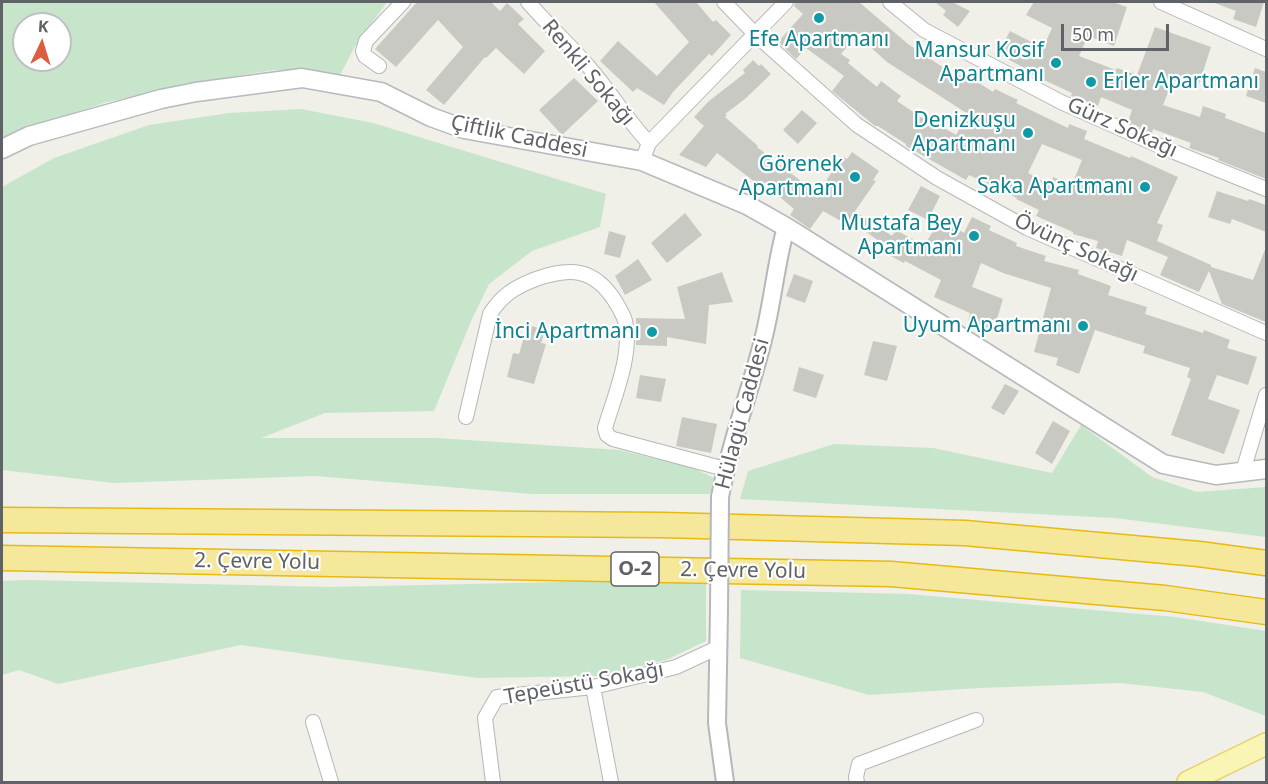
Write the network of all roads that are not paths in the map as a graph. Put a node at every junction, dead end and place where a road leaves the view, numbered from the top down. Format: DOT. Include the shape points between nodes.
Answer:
graph roads {
  1 [pos="403,2"];
  2 [pos="528,2"];
  3 [pos="724,2"];
  4 [pos="786,2"];
  5 [pos="890,2"];
  6 [pos="1161,2"];
  7 [pos="755,34"];
  8 [pos="1266,49"];
  9 [pos="380,66"];
  10 [pos="649,143"];
  11 [pos="2,149"];
  12 [pos="642,161"];
  13 [pos="1266,189"];
  14 [pos="786,226"];
  15 [pos="1266,333"];
  16 [pos="1266,395"];
  17 [pos="466,417"];
  18 [pos="725,469"];
  19 [pos="1266,469"];
  20 [pos="1243,471"];
  21 [pos="2,520"];
  22 [pos="2,558"];
  23 [pos="1266,563"];
  24 [pos="1266,612"];
  25 [pos="717,648"];
  26 [pos="593,687"];
  27 [pos="976,720"];
  28 [pos="313,722"];
  29 [pos="1266,744"];
  30 [pos="331,783"];
  31 [pos="493,783"];
  32 [pos="611,783"];
  33 [pos="725,783"];
  34 [pos="857,783"];
  35 [pos="1188,783"];
  1 -- 9 [label="street" via="366,41 365,56"];
  2 -- 10 [label="street, Renkli Sokağı" via="587,65"];
  3 -- 7 [label="street, Övünç Sokağı"];
  4 -- 7 [label="street"];
  5 -- 13 [label="street, Gürz Sokağı" via="924,30 1061,102"];
  6 -- 8 [label="street"];
  7 -- 10 [label="street"];
  7 -- 15 [label="street, Övünç Sokağı" via="857,125 937,178 1027,228"];
  10 -- 12 [label="street"];
  11 -- 12 [label="main road, Çiftlik Caddesi" via="29,136 161,99 302,78 381,92 464,129"];
  12 -- 14 [label="main road, Çiftlik Caddesi" via="747,205"];
  14 -- 18 [label="street, Hülagü Caddesi" via="764,334"];
  14 -- 20 [label="main road, Çiftlik Caddesi" via="1163,464 1216,475"];
  16 -- 20 [label="street"];
  17 -- 18 [label="street" via="495,305 519,285 556,272 584,273 604,285 626,324 624,367 605,428 607,435"];
  18 -- 25 [label="street, Hülagü Caddesi, bridge" via="720,496"];
  19 -- 20 [label="main road, Çiftlik Caddesi"];
  21 -- 23 [label="highway, 2. Çevre Yolu / O-2" via="953,532"];
  22 -- 24 [label="highway, 2. Çevre Yolu / O-2" via="891,574 1165,598"];
  25 -- 26 [label="street, Tepeüstü Sokağı" via="676,667"];
  25 -- 33 [label="street, Hülagü Caddesi" via="717,723"];
  26 -- 31 [label="street, Tepeüstü Sokağı" via="497,697 485,718"];
  26 -- 32 [label="street"];
  27 -- 34 [label="street" via="859,764"];
  28 -- 30 [label="street"];
  29 -- 35 [label="main road"];
}
